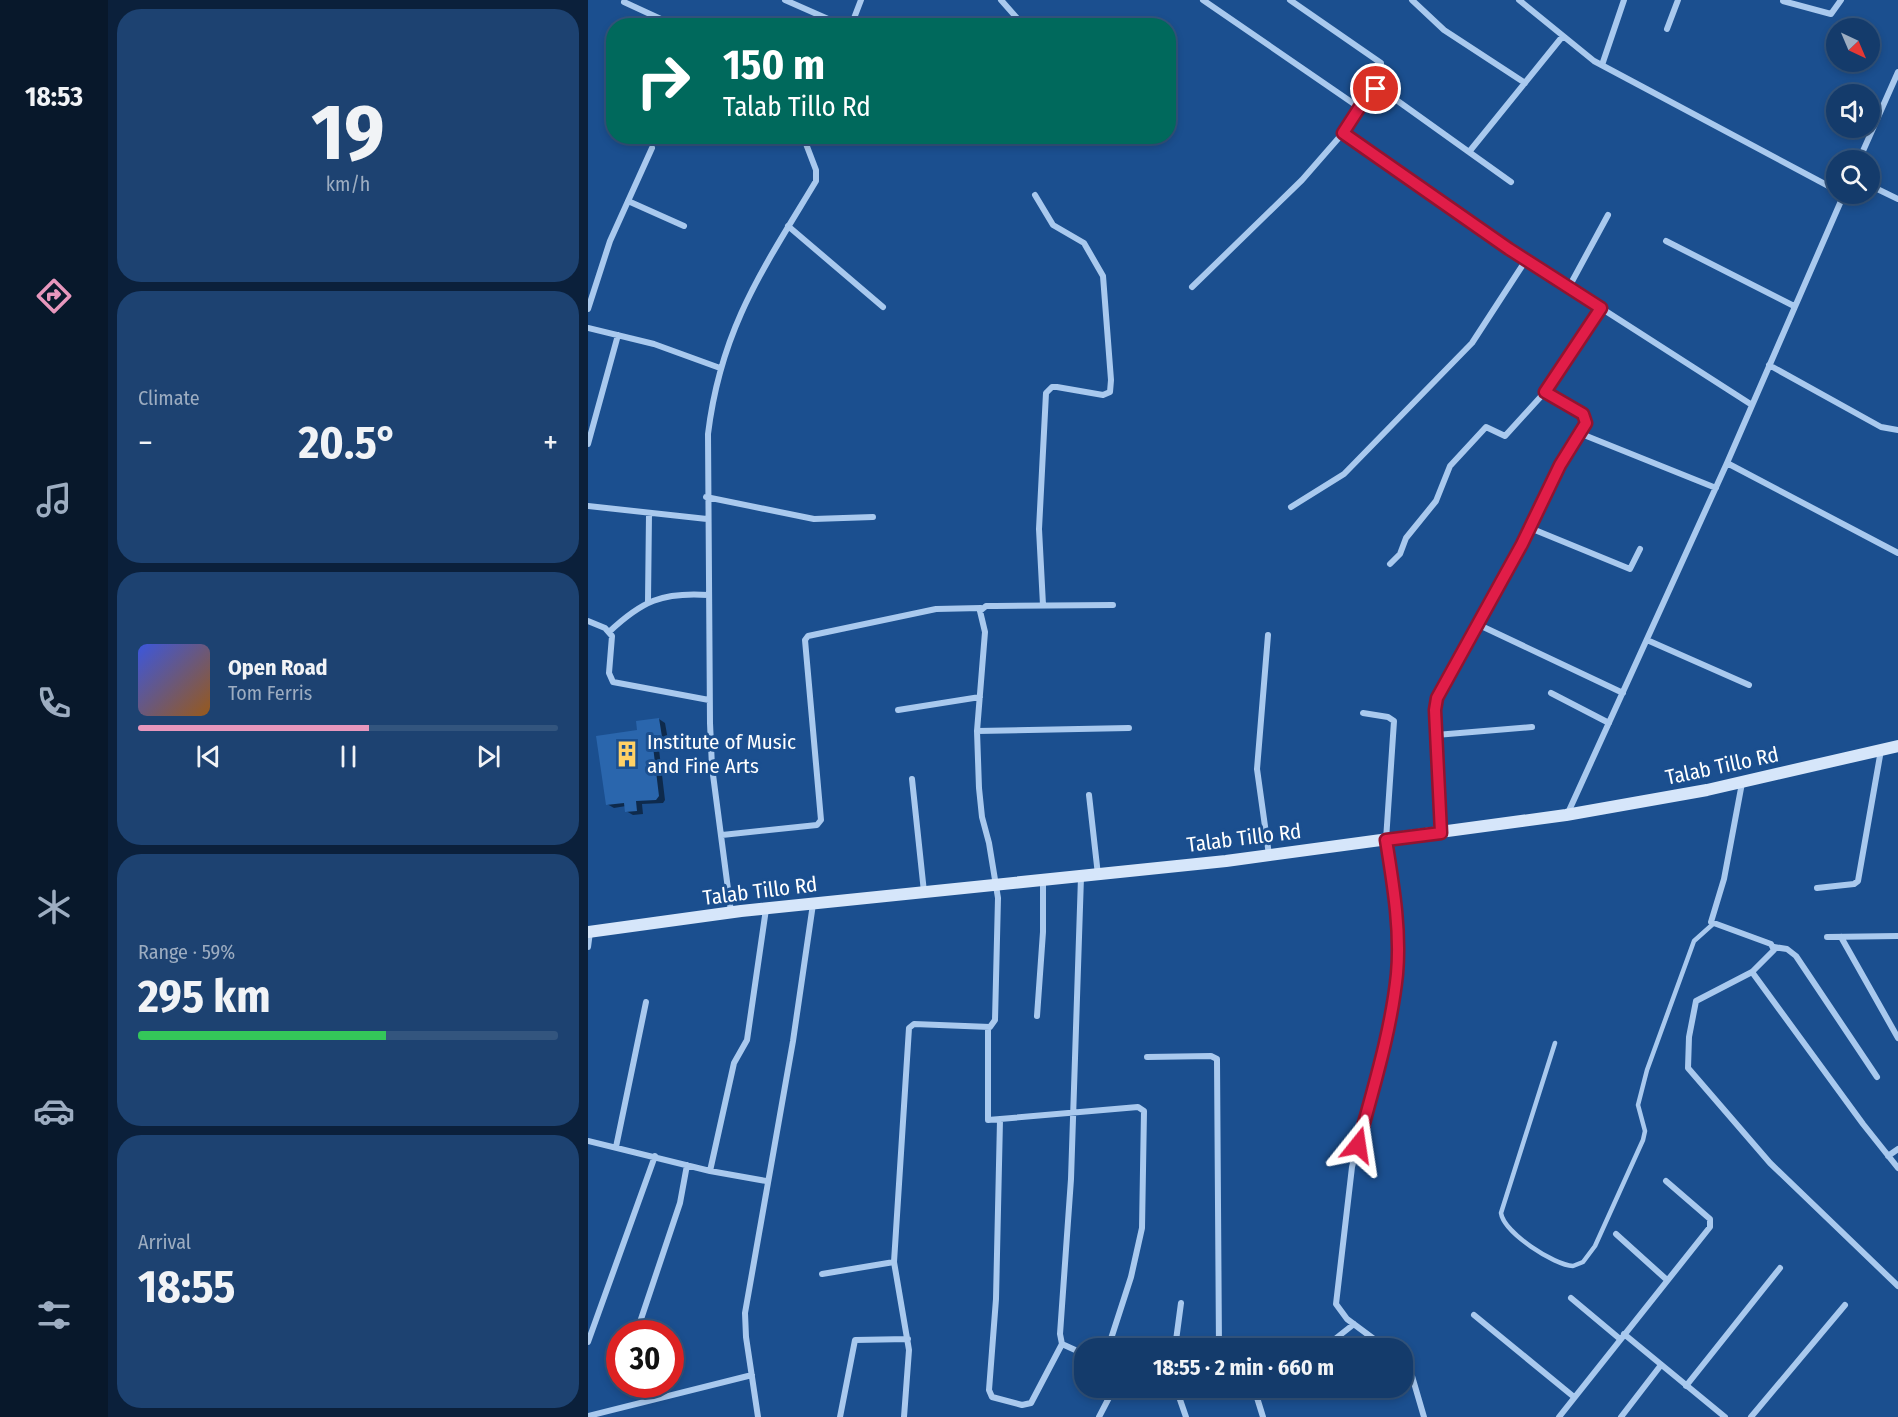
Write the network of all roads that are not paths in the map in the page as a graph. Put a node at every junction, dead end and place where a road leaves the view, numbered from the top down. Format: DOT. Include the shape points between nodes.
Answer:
graph roads {
  1 [pos="785,0"];
  2 [pos="861,0"];
  3 [pos="1001,0"];
  4 [pos="1203,0"];
  5 [pos="1290,0"];
  6 [pos="1412,0"];
  7 [pos="1520,0"];
  8 [pos="1624,0"];
  9 [pos="1678,0"];
  10 [pos="1841,0"];
  11 [pos="1784,1"];
  12 [pos="624,2"];
  13 [pos="659,18"];
  14 [pos="825,18"];
  15 [pos="854,18"];
  16 [pos="1017,18"];
  17 [pos="1667,29"];
  18 [pos="1562,37"];
  19 [pos="1602,65"];
  20 [pos="1898,72"];
  21 [pos="1524,83"];
  22 [pos="1376,89"];
  23 [pos="1360,108"];
  24 [pos="1343,133"];
  25 [pos="806,144"];
  26 [pos="652,148"];
  27 [pos="1863,150"];
  28 [pos="1469,152"];
  29 [pos="1511,182"];
  30 [pos="1826,185"];
  31 [pos="1880,190"];
  32 [pos="1035,195"];
  33 [pos="1898,199"];
  34 [pos="628,201"];
  35 [pos="1839,204"];
  36 [pos="1608,215"];
  37 [pos="684,226"];
  38 [pos="788,226"];
  39 [pos="1666,241"];
  40 [pos="1526,260"];
  41 [pos="1192,287"];
  42 [pos="1569,287"];
  43 [pos="1794,306"];
  44 [pos="883,307"];
  45 [pos="1601,308"];
  46 [pos="588,309"];
  47 [pos="588,328"];
  48 [pos="618,335"];
  49 [pos="1769,365"];
  50 [pos="720,368"];
  51 [pos="1545,392"];
  52 [pos="1752,405"];
  53 [pos="1898,430"];
  54 [pos="1579,433"];
  55 [pos="588,444"];
  56 [pos="1727,463"];
  57 [pos="1716,488"];
  58 [pos="706,497"];
  59 [pos="588,506"];
  60 [pos="1291,507"];
  61 [pos="649,514"];
  62 [pos="873,517"];
  63 [pos="707,519"];
  64 [pos="1530,528"];
  65 [pos="1640,549"];
  66 [pos="1898,553"];
  67 [pos="1390,564"];
  68 [pos="708,596"];
  69 [pos="648,602"];
  70 [pos="1043,605"];
  71 [pos="1113,605"];
  72 [pos="981,608"];
  73 [pos="588,621"];
  74 [pos="1477,624"];
  75 [pos="609,632"];
  76 [pos="1268,635"];
  77 [pos="1647,640"];
  78 [pos="1749,685"];
  79 [pos="1551,693"];
  80 [pos="1623,693"];
  81 [pos="980,697"];
  82 [pos="709,700"];
  83 [pos="898,710"];
  84 [pos="1363,713"];
  85 [pos="1609,723"];
  86 [pos="1532,727"];
  87 [pos="1129,728"];
  88 [pos="977,731"];
  89 [pos="1436,735"];
  90 [pos="1898,746"];
  91 [pos="1881,750"];
  92 [pos="912,779"];
  93 [pos="1742,782"];
  94 [pos="1089,795"];
  95 [pos="1566,815"];
  96 [pos="1441,833"];
  97 [pos="722,835"];
  98 [pos="1386,840"];
  99 [pos="1269,855"];
  100 [pos="1098,875"];
  101 [pos="1081,877"];
  102 [pos="1043,881"];
  103 [pos="997,886"];
  104 [pos="1818,888"];
  105 [pos="924,893"];
  106 [pos="813,904"];
  107 [pos="766,909"];
  108 [pos="732,912"];
  109 [pos="1713,924"];
  110 [pos="589,932"];
  111 [pos="1898,936"];
  112 [pos="1827,937"];
  113 [pos="1841,937"];
  114 [pos="588,947"];
  115 [pos="1774,947"];
  116 [pos="1752,972"];
  117 [pos="646,1002"];
  118 [pos="1038,1016"];
  119 [pos="988,1027"];
  120 [pos="1898,1038"];
  121 [pos="1556,1043"];
  122 [pos="1147,1057"];
  123 [pos="1877,1077"];
  124 [pos="1072,1113"];
  125 [pos="1000,1120"];
  126 [pos="588,1141"];
  127 [pos="616,1147"];
  128 [pos="1898,1149"];
  129 [pos="655,1156"];
  130 [pos="1888,1156"];
  131 [pos="687,1165"];
  132 [pos="1898,1168"];
  133 [pos="710,1171"];
  134 [pos="766,1181"];
  135 [pos="1666,1181"];
  136 [pos="1616,1234"];
  137 [pos="894,1262"];
  138 [pos="1780,1268"];
  139 [pos="822,1274"];
  140 [pos="1667,1280"];
  141 [pos="1898,1286"];
  142 [pos="1571,1298"];
  143 [pos="1181,1303"];
  144 [pos="1845,1305"];
  145 [pos="1474,1315"];
  146 [pos="641,1320"];
  147 [pos="1354,1324"];
  148 [pos="1622,1336"];
  149 [pos="1111,1338"];
  150 [pos="1177,1338"];
  151 [pos="1219,1338"];
  152 [pos="1335,1338"];
  153 [pos="1373,1338"];
  154 [pos="908,1339"];
  155 [pos="588,1342"];
  156 [pos="1062,1344"];
  157 [pos="1074,1349"];
  158 [pos="1661,1365"];
  159 [pos="752,1375"];
  160 [pos="1413,1379"];
  161 [pos="1686,1386"];
  162 [pos="1574,1397"];
  163 [pos="1109,1398"];
  164 [pos="1179,1398"];
  165 [pos="1257,1398"];
  166 [pos="606,1415"];
  167 [pos="588,1416"];
  168 [pos="758,1417"];
  169 [pos="840,1417"];
  170 [pos="904,1417"];
  171 [pos="1099,1417"];
  172 [pos="1186,1417"];
  173 [pos="1263,1417"];
  174 [pos="1424,1417"];
  175 [pos="1559,1417"];
  176 [pos="1621,1417"];
  177 [pos="1725,1417"];
  178 [pos="1751,1417"];
  1 -- 14 [label="street"];
  2 -- 15 [label="street"];
  3 -- 16 [label="street"];
  4 -- 23 [label="street"];
  5 -- 22 [label="street" via="1381,63"];
  6 -- 21 [label="street" via="1444,30"];
  7 -- 18 [label="street"];
  8 -- 19 [label="street"];
  9 -- 17 [label="street"];
  10 -- 11 [label="street" via="1831,14"];
  12 -- 13 [label="street"];
  18 -- 19 [label="street"];
  18 -- 21 [label="street"];
  19 -- 30 [label="street"];
  20 -- 27 [label="street"];
  21 -- 28 [label="street"];
  22 -- 23 [label="street"];
  22 -- 28 [label="street"];
  23 -- 24 [label="street"];
  24 -- 40 [label="street"];
  24 -- 41 [label="street" via="1282,201"];
  25 -- 38 [label="street" via="818,176"];
  26 -- 34 [label="street"];
  28 -- 29 [label="street"];
  31 -- 33 [label="street"];
  32 -- 70 [label="street" via="1053,225 1084,243 1103,276 1111,380 1110,392 1103,395 1057,387 1046,393 1039,529"];
  34 -- 37 [label="street"];
  34 -- 46 [label="street"];
  35 -- 43 [label="street"];
  36 -- 42 [label="street"];
  38 -- 44 [label="street"];
  38 -- 50 [label="street" via="746,300"];
  39 -- 43 [label="street"];
  40 -- 42 [label="street"];
  40 -- 60 [label="street" via="1472,343 1344,474"];
  42 -- 45 [label="street"];
  43 -- 49 [label="street"];
  45 -- 51 [label="street"];
  45 -- 52 [label="street"];
  47 -- 48 [label="street"];
  48 -- 50 [label="street"];
  48 -- 55 [label="street"];
  49 -- 52 [label="street"];
  49 -- 53 [label="street" via="1881,427"];
  50 -- 58 [label="street" via="708,434"];
  51 -- 54 [label="street" via="1585,416 1586,423"];
  51 -- 67 [label="street" via="1505,436 1486,427 1459,455 1436,501"];
  52 -- 56 [label="street"];
  54 -- 57 [label="street"];
  54 -- 64 [label="street"];
  56 -- 57 [label="street"];
  56 -- 66 [label="street"];
  57 -- 77 [label="street"];
  58 -- 62 [label="street" via="814,519"];
  58 -- 63 [label="street"];
  59 -- 61 [label="street"];
  61 -- 63 [label="street"];
  61 -- 69 [label="street"];
  63 -- 68 [label="street"];
  64 -- 65 [label="street" via="1630,568"];
  64 -- 74 [label="street"];
  68 -- 69 [label="street" via="678,595"];
  68 -- 82 [label="street"];
  69 -- 75 [label="street"];
  70 -- 71 [label="street"];
  70 -- 72 [label="street"];
  72 -- 81 [label="street" via="985,636"];
  72 -- 97 [label="street" via="936,609 806,638 821,820 817,825"];
  73 -- 75 [label="street"];
  74 -- 80 [label="street"];
  74 -- 89 [label="street" via="1437,698"];
  75 -- 82 [label="street" via="613,642 609,673 613,682"];
  76 -- 99 [label="street" via="1257,769"];
  77 -- 78 [label="street"];
  77 -- 80 [label="street"];
  79 -- 85 [label="street"];
  80 -- 85 [label="street"];
  81 -- 83 [label="street"];
  81 -- 88 [label="street"];
  82 -- 97 [label="street" via="712,767"];
  84 -- 98 [label="street" via="1394,721"];
  85 -- 95 [label="street"];
  86 -- 89 [label="street"];
  87 -- 88 [label="street"];
  88 -- 103 [label="street" via="982,817"];
  89 -- 96 [label="street"];
  90 -- 91 [label="main road, Talab Tillo Rd"];
  91 -- 93 [label="main road, Talab Tillo Rd"];
  91 -- 104 [label="street" via="1858,881"];
  92 -- 105 [label="street"];
  93 -- 95 [label="main road, Talab Tillo Rd"];
  93 -- 109 [label="street"];
  94 -- 100 [label="street"];
  95 -- 96 [label="main road, Talab Tillo Rd"];
  96 -- 98 [label="main road, Talab Tillo Rd"];
  97 -- 108 [label="street"];
  98 -- 99 [label="main road, Talab Tillo Rd"];
  98 -- 147 [label="street" via="1395,900 1397,972 1385,1041 1352,1167 1336,1287 1337,1308"];
  99 -- 100 [label="main road, Talab Tillo Rd"];
  100 -- 101 [label="main road, Talab Tillo Rd"];
  101 -- 102 [label="main road, Talab Tillo Rd"];
  101 -- 124 [label="street"];
  102 -- 103 [label="main road, Talab Tillo Rd"];
  102 -- 118 [label="street"];
  103 -- 105 [label="main road, Talab Tillo Rd"];
  103 -- 119 [label="street" via="995,1020"];
  105 -- 106 [label="main road, Talab Tillo Rd"];
  106 -- 107 [label="main road, Talab Tillo Rd"];
  106 -- 134 [label="street" via="793,1041"];
  107 -- 108 [label="main road, Talab Tillo Rd"];
  107 -- 133 [label="street" via="747,1040 734,1064"];
  108 -- 110 [label="main road, Talab Tillo Rd"];
  109 -- 115 [label="street"];
  109 -- 121 [label="lane" via="1694,941 1647,1070 1638,1105 1645,1131 1643,1140 1595,1246 1582,1262 1573,1266 1552,1260 1514,1233 1501,1213"];
  110 -- 114 [label="street"];
  111 -- 113 [label="street"];
  112 -- 113 [label="street"];
  113 -- 120 [label="street"];
  115 -- 116 [label="street"];
  115 -- 123 [label="street" via="1787,949 1796,956"];
  116 -- 130 [label="street"];
  116 -- 141 [label="street" via="1696,1001 1688,1068 1770,1163"];
  117 -- 127 [label="street"];
  119 -- 125 [label="street" via="986,1115 988,1120"];
  119 -- 137 [label="street" via="914,1024 909,1028"];
  122 -- 151 [label="street" via="1217,1059"];
  124 -- 125 [label="street"];
  124 -- 149 [label="street" via="1138,1107 1145,1115 1142,1228 1134,1268"];
  124 -- 156 [label="street"];
  125 -- 156 [label="street" via="996,1299 989,1394 998,1400 1031,1403"];
  126 -- 127 [label="street"];
  127 -- 129 [label="street"];
  128 -- 130 [label="street"];
  129 -- 131 [label="street"];
  129 -- 155 [label="street"];
  130 -- 132 [label="street"];
  131 -- 133 [label="street"];
  131 -- 146 [label="street" via="680,1203"];
  133 -- 134 [label="street"];
  134 -- 159 [label="street" via="745,1313"];
  135 -- 140 [label="street" via="1712,1222"];
  136 -- 140 [label="street"];
  137 -- 139 [label="street"];
  137 -- 154 [label="street"];
  138 -- 161 [label="street"];
  140 -- 148 [label="street"];
  142 -- 148 [label="street"];
  143 -- 150 [label="street"];
  144 -- 178 [label="street"];
  145 -- 162 [label="street"];
  147 -- 152 [label="street"];
  147 -- 153 [label="street"];
  148 -- 158 [label="street"];
  148 -- 162 [label="street"];
  154 -- 169 [label="street" via="855,1340"];
  154 -- 170 [label="street"];
  156 -- 157 [label="street"];
  158 -- 161 [label="street"];
  158 -- 176 [label="street"];
  159 -- 166 [label="street"];
  159 -- 168 [label="street"];
  160 -- 174 [label="street"];
  161 -- 177 [label="street"];
  162 -- 175 [label="street"];
  163 -- 171 [label="street"];
  164 -- 172 [label="street"];
  165 -- 173 [label="street"];
  166 -- 167 [label="street"];
}
